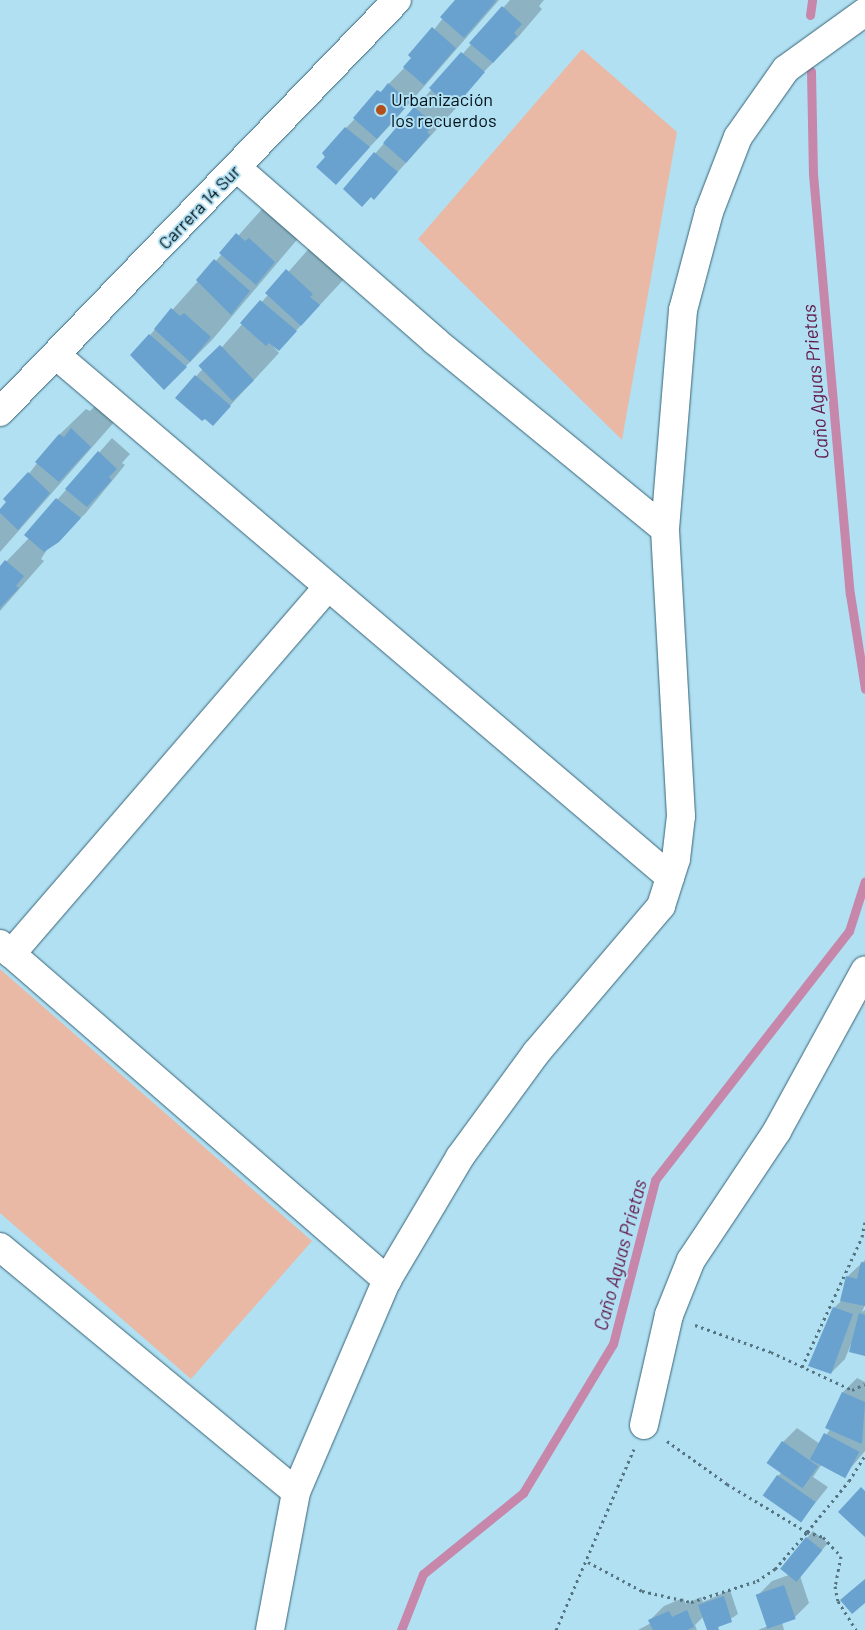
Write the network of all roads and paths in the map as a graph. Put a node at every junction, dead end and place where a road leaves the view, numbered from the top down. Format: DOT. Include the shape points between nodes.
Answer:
graph roads {
  1 [pos="397,0"];
  2 [pos="865,12"];
  3 [pos="237,168"];
  4 [pos="56,355"];
  5 [pos="0,412"];
  6 [pos="665,529"];
  7 [pos="327,588"];
  8 [pos="670,878"];
  9 [pos="6,949"];
  10 [pos="865,970"];
  11 [pos="865,1222"];
  12 [pos="0,1246"];
  13 [pos="387,1280"];
  14 [pos="669,1315"];
  15 [pos="802,1367"];
  16 [pos="865,1384"];
  17 [pos="644,1425"];
  18 [pos="865,1455"];
  19 [pos="296,1492"];
  20 [pos="806,1532"];
  21 [pos="588,1562"];
  22 [pos="270,1630"];
  23 [pos="556,1630"];
  24 [pos="856,1630"];
  1 -- 3 [label="street, Carrera 14 Sur"];
  2 -- 6 [label="street" via="786,69 738,137 709,212 682,310"];
  3 -- 4 [label="street, Carrera 14 Sur"];
  3 -- 6 [label="street" via="435,341"];
  4 -- 5 [label="street, Carrera 14 Sur"];
  4 -- 7 [label="street"];
  6 -- 8 [label="street" via="681,816 676,859"];
  7 -- 8 [label="street"];
  7 -- 9 [label="street"];
  8 -- 13 [label="street" via="661,906 536,1053 460,1157"];
  9 -- 13 [label="street"];
  10 -- 14 [label="street" via="777,1131 691,1260"];
  11 -- 15 [label="path" via="862,1236"];
  12 -- 19 [label="street"];
  13 -- 19 [label="street"];
  14 -- 15 [label="path"];
  14 -- 17 [label="street"];
  15 -- 16 [label="path" via="852,1390"];
  17 -- 20 [label="path" via="727,1484"];
  17 -- 21 [label="path"];
  18 -- 20 [label="path" via="849,1480"];
  19 -- 22 [label="street"];
  20 -- 21 [label="path" via="775,1569 757,1581 691,1602 642,1591"];
  20 -- 24 [label="path" via="823,1537 841,1556 836,1586 838,1601"];
  21 -- 23 [label="path"];
}
